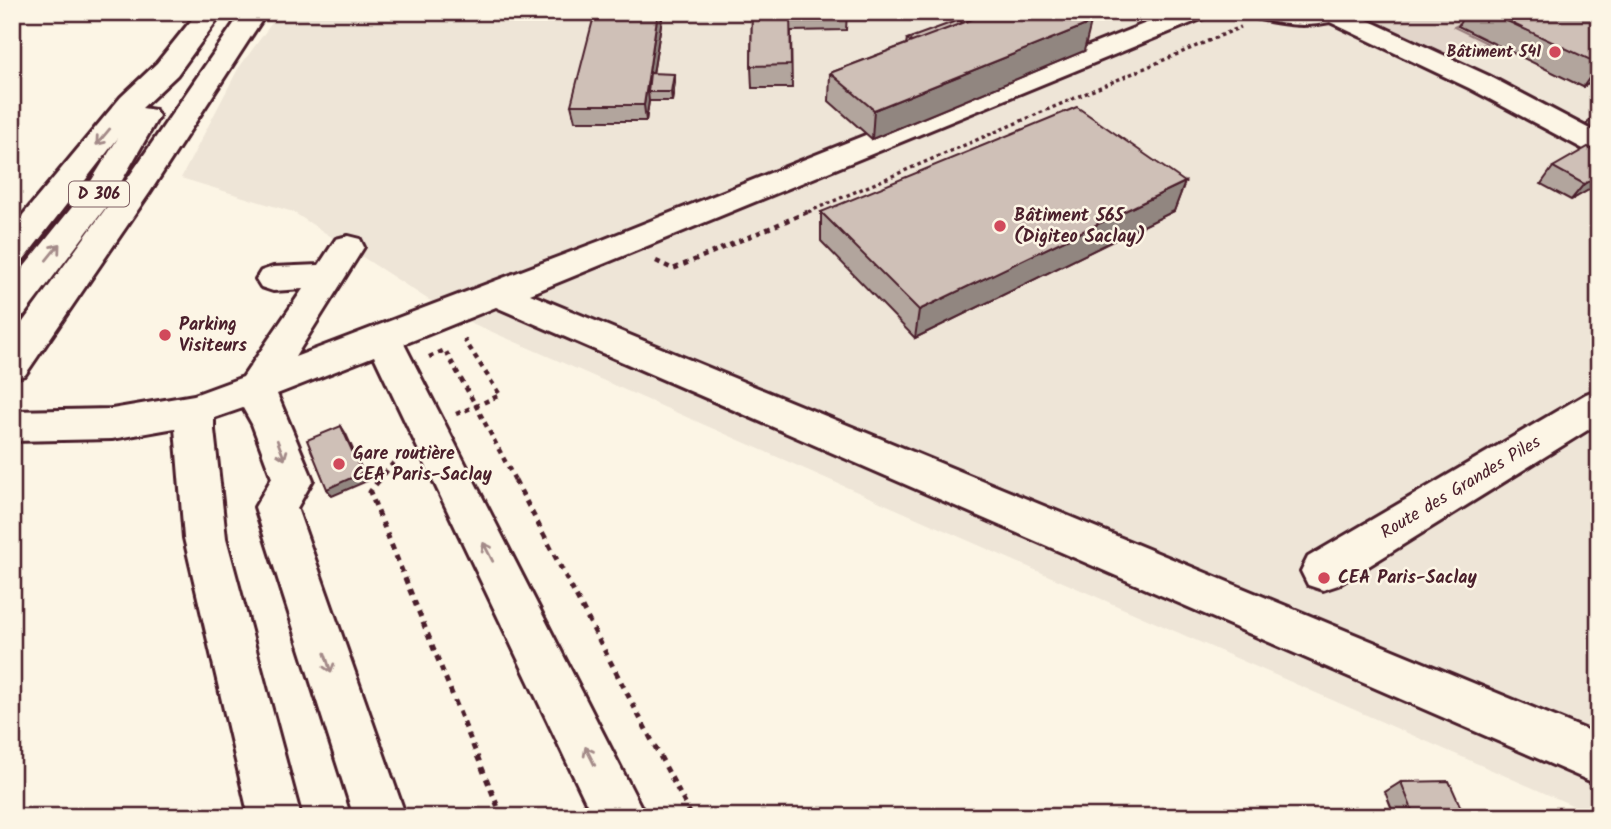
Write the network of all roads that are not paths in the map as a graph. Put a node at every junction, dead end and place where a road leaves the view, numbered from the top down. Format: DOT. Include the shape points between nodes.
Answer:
graph roads {
  1 [pos="211,12"];
  2 [pos="255,12"];
  3 [pos="1196,12"];
  4 [pos="1265,13"];
  5 [pos="1334,13"];
  6 [pos="167,69"];
  7 [pos="1599,146"];
  8 [pos="12,251"];
  9 [pos="274,279"];
  10 [pos="497,294"];
  11 [pos="12,306"];
  12 [pos="383,338"];
  13 [pos="12,365"];
  14 [pos="256,387"];
  15 [pos="1599,404"];
  16 [pos="196,409"];
  17 [pos="12,426"];
  18 [pos="1323,571"];
  19 [pos="1599,760"];
  20 [pos="275,817"];
  21 [pos="380,817"];
  22 [pos="620,817"];
  1 -- 6 [label="main road, D 306"];
  2 -- 13 [label="main road"];
  3 -- 10 [label="main road"];
  4 -- 5 [label="main road" via="1297,19"];
  5 -- 7 [label="main road"];
  6 -- 8 [label="main road, D 306, one-way" via="131,103"];
  11 -- 6 [label="main road, D 306, one-way" via="98,196"];
  9 -- 14 [label="main road" via="338,262"];
  10 -- 12 [label="main road"];
  10 -- 19 [label="main road"];
  12 -- 14 [label="main road"];
  22 -- 12 [label="main road, one-way"];
  14 -- 16 [label="main road"];
  14 -- 21 [label="main road, one-way" via="293,480 276,507"];
  15 -- 18 [label="main road, Route des Grandes Piles"];
  16 -- 17 [label="main road" via="112,424"];
  16 -- 20 [label="main road" via="205,538"];
}
